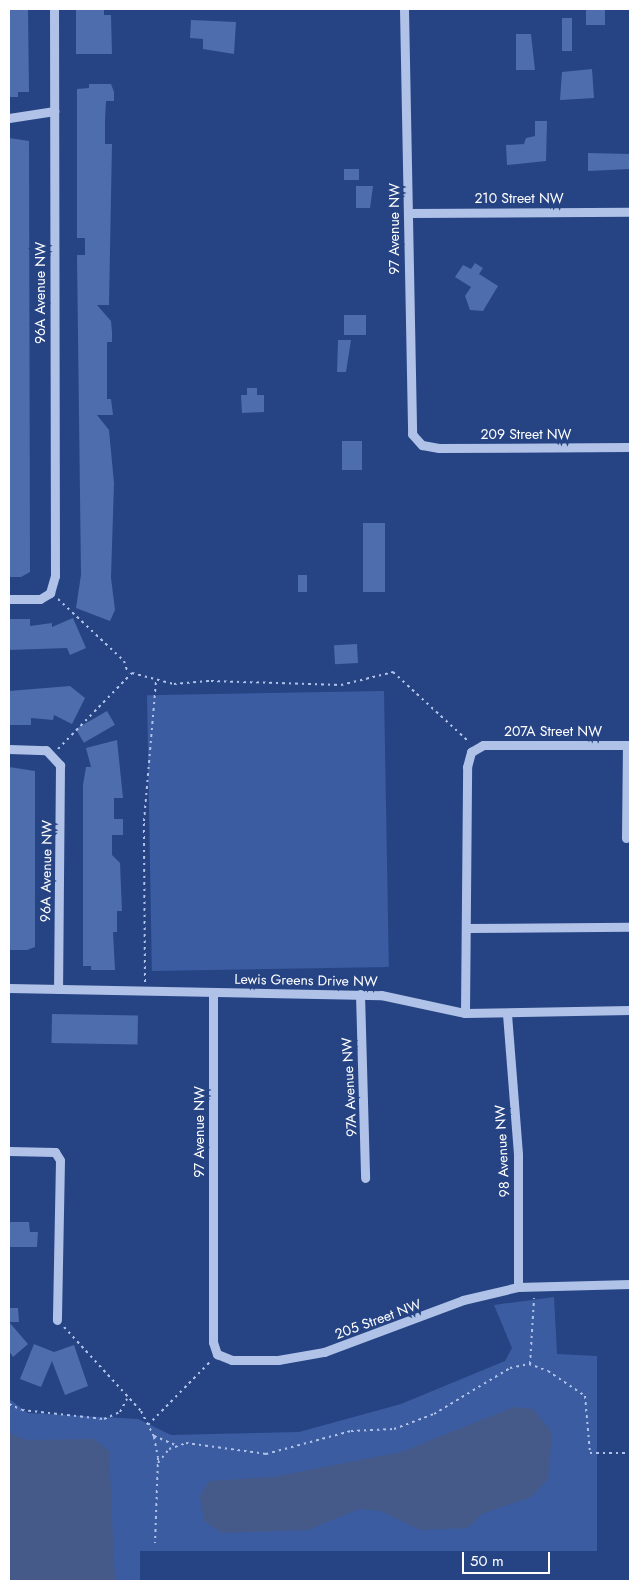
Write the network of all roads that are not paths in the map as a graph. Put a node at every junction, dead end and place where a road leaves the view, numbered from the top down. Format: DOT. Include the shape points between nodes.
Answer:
graph roads {
  1 [pos="54,9"];
  2 [pos="404,9"];
  3 [pos="54,111"];
  4 [pos="9,118"];
  5 [pos="630,212"];
  6 [pos="408,213"];
  7 [pos="422,445"];
  8 [pos="630,447"];
  9 [pos="9,599"];
  10 [pos="628,745"];
  11 [pos="9,749"];
  12 [pos="626,838"];
  13 [pos="630,927"];
  14 [pos="466,928"];
  15 [pos="9,988"];
  16 [pos="58,989"];
  17 [pos="213,993"];
  18 [pos="360,994"];
  19 [pos="630,1010"];
  20 [pos="465,1013"];
  21 [pos="507,1014"];
  22 [pos="9,1152"];
  23 [pos="365,1178"];
  24 [pos="630,1284"];
  25 [pos="518,1287"];
  26 [pos="57,1320"];
  27 [pos="217,1354"];
  1 -- 3 [label="street, 96A Avenue NW"];
  2 -- 6 [label="street, 97 Avenue NW"];
  3 -- 4 [label="street"];
  3 -- 9 [label="street, 96A Avenue NW" via="55,576 50,593 40,599"];
  5 -- 6 [label="street, 210 Street NW"];
  6 -- 7 [label="street, 97 Avenue NW" via="408,421"];
  7 -- 8 [label="street, 209 Street NW"];
  10 -- 12 [label="street"];
  10 -- 14 [label="street, 207A Street NW" via="475,748 466,767"];
  11 -- 16 [label="street, 96A Avenue NW" via="42,749 55,754 61,771"];
  13 -- 14 [label="street"];
  14 -- 20 [label="street"];
  15 -- 16 [label="street, Lewis Greens Drive NW"];
  16 -- 17 [label="street, Lewis Greens Drive NW"];
  17 -- 18 [label="street, Lewis Greens Drive NW"];
  17 -- 27 [label="street, 97 Avenue NW" via="213,1270"];
  18 -- 20 [label="street, Lewis Greens Drive NW"];
  18 -- 23 [label="street, 97A Avenue NW"];
  19 -- 21 [label="street, Lewis Greens Drive NW"];
  20 -- 21 [label="street, Lewis Greens Drive NW"];
  21 -- 25 [label="street, 98 Avenue NW" via="518,1148"];
  22 -- 26 [label="street" via="54,1152 61,1173"];
  24 -- 25 [label="street, 205 Street NW"];
  25 -- 27 [label="street, 205 Street NW" via="463,1300 324,1352 278,1360 232,1360"];
}
